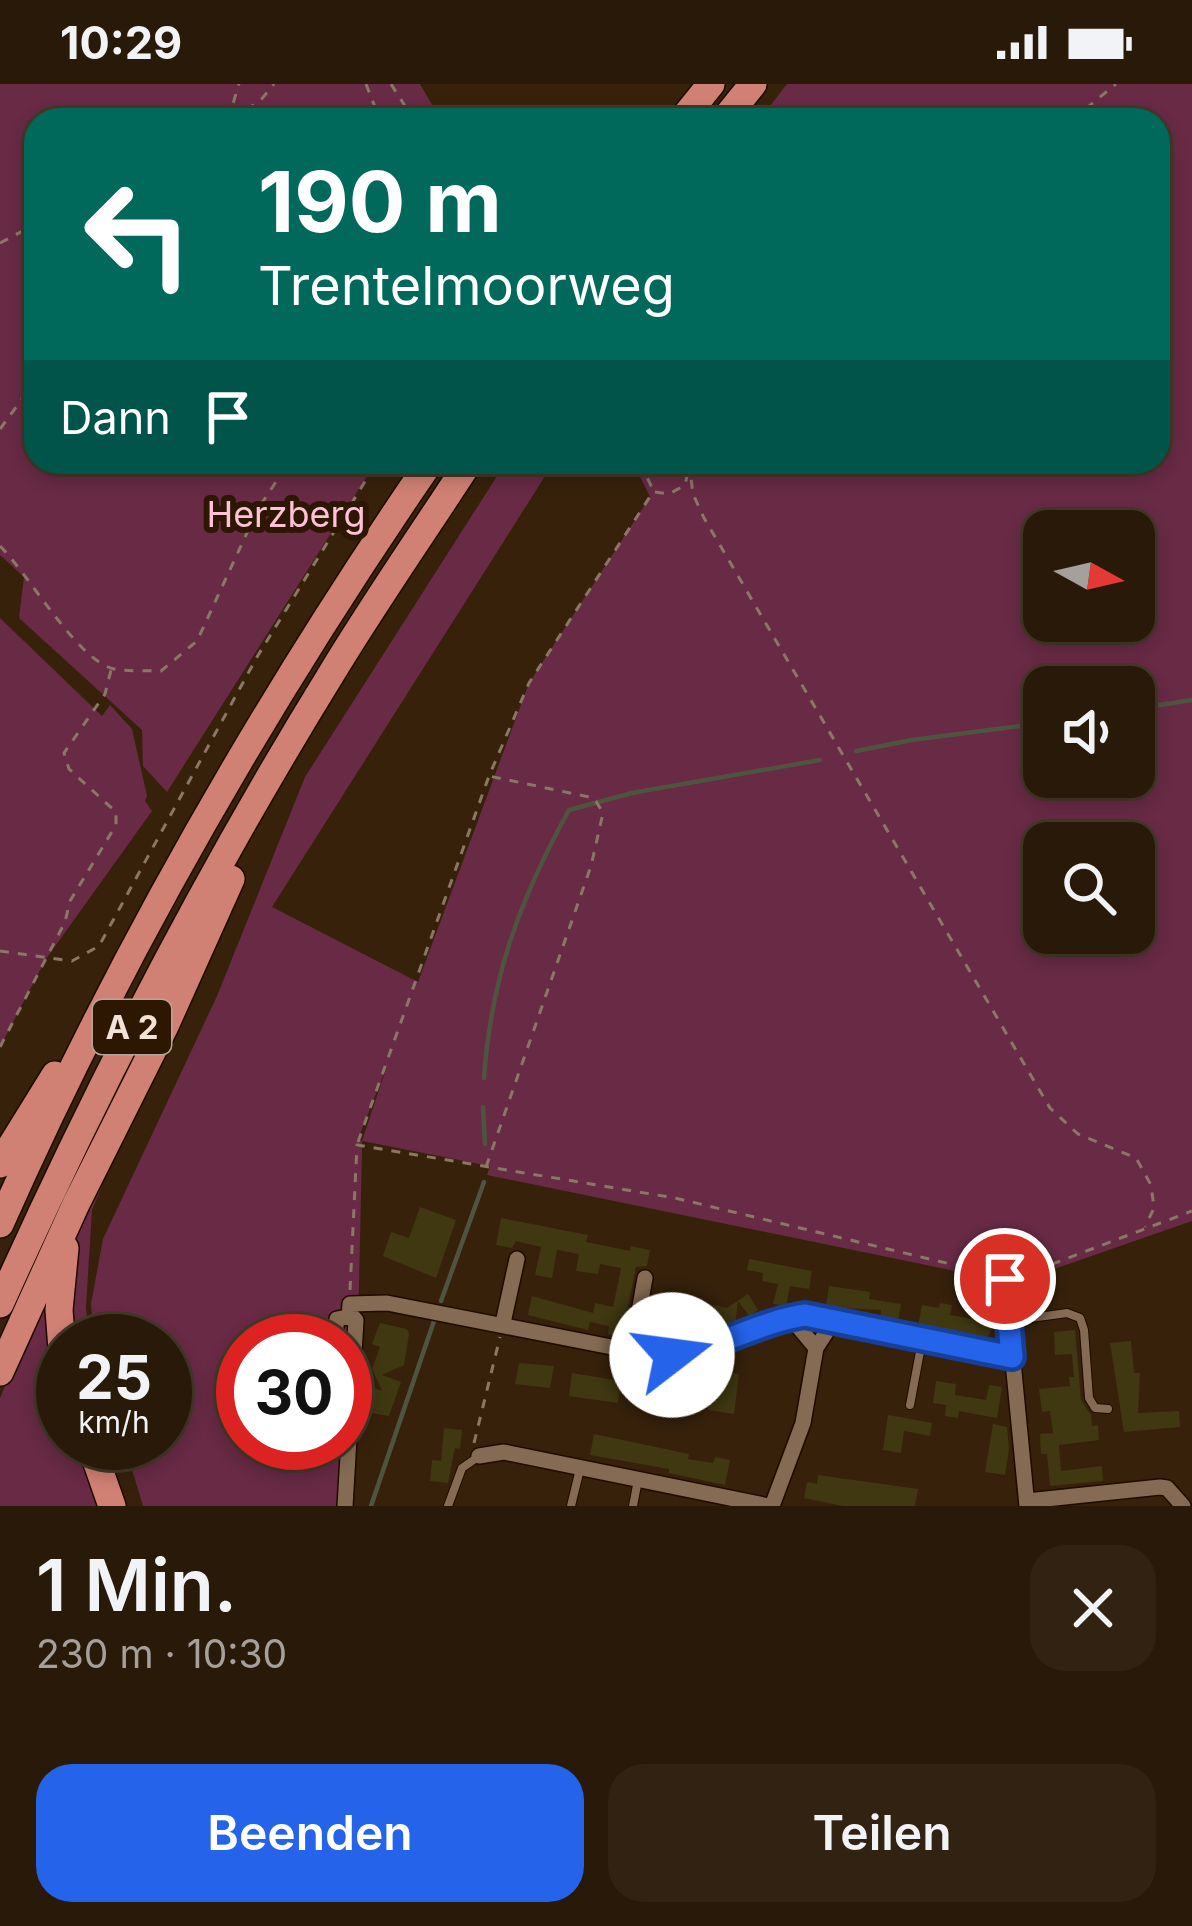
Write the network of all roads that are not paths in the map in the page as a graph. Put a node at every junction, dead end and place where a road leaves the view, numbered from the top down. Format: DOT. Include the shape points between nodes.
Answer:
graph roads {
  1 [pos="711,84"];
  2 [pos="753,84"];
  3 [pos="692,108"];
  4 [pos="734,108"];
  5 [pos="422,474"];
  6 [pos="461,474"];
  7 [pos="280,759"];
  8 [pos="91,1038"];
  9 [pos="0,1164"];
  10 [pos="76,1204"];
  11 [pos="0,1224"];
  12 [pos="517,1259"];
  13 [pos="645,1278"];
  14 [pos="1005,1279"];
  15 [pos="0,1304"];
  16 [pos="60,1314"];
  17 [pos="352,1314"];
  18 [pos="790,1317"];
  19 [pos="835,1318"];
  20 [pos="1008,1321"];
  21 [pos="503,1323"];
  22 [pos="922,1342"];
  23 [pos="816,1348"];
  24 [pos="632,1351"];
  25 [pos="1012,1357"];
  26 [pos="0,1372"];
  27 [pos="910,1405"];
  28 [pos="1108,1409"];
  29 [pos="479,1456"];
  30 [pos="580,1467"];
  31 [pos="99,1470"];
  32 [pos="346,1470"];
  33 [pos="638,1479"];
  34 [pos="1115,1499"];
  35 [pos="1027,1504"];
  36 [pos="112,1506"];
  37 [pos="345,1506"];
  38 [pos="448,1506"];
  39 [pos="572,1506"];
  40 [pos="633,1506"];
  41 [pos="771,1506"];
  42 [pos="1183,1506"];
  1 -- 3 [label="highway"];
  2 -- 4 [label="highway"];
  5 -- 8 [label="highway, A 2" via="208,818"];
  6 -- 7 [label="highway, A 2"];
  7 -- 10 [label="highway" via="165,1027"];
  7 -- 15 [label="highway, A 2" via="119,1052"];
  8 -- 9 [label="highway" via="64,1060"];
  8 -- 11 [label="highway, A 2"];
  10 -- 16 [label="highway"];
  10 -- 26 [label="highway"];
  12 -- 21 [label="street"];
  13 -- 24 [label="street"];
  14 -- 20 [label="street"];
  17 -- 21 [label="street" via="369,1301"];
  18 -- 19 [label="street"];
  18 -- 23 [label="street"];
  18 -- 24 [label="street" via="692,1352"];
  19 -- 22 [label="street"];
  19 -- 23 [label="street"];
  20 -- 25 [label="street"];
  20 -- 28 [label="lane" via="1080,1318 1089,1398 1094,1408"];
  21 -- 24 [label="street"];
  22 -- 25 [label="street"];
  22 -- 27 [label="lane"];
  23 -- 41 [label="street" via="802,1424"];
  25 -- 35 [label="street"];
  29 -- 30 [label="street" via="504,1452"];
  29 -- 38 [label="lane" via="462,1468"];
  30 -- 33 [label="street"];
  30 -- 39 [label="lane"];
  31 -- 36 [label="highway"];
  32 -- 37 [label="street"];
  33 -- 40 [label="lane"];
  33 -- 41 [label="street"];
  34 -- 35 [label="street"];
  34 -- 42 [label="street" via="1167,1489"];
}
